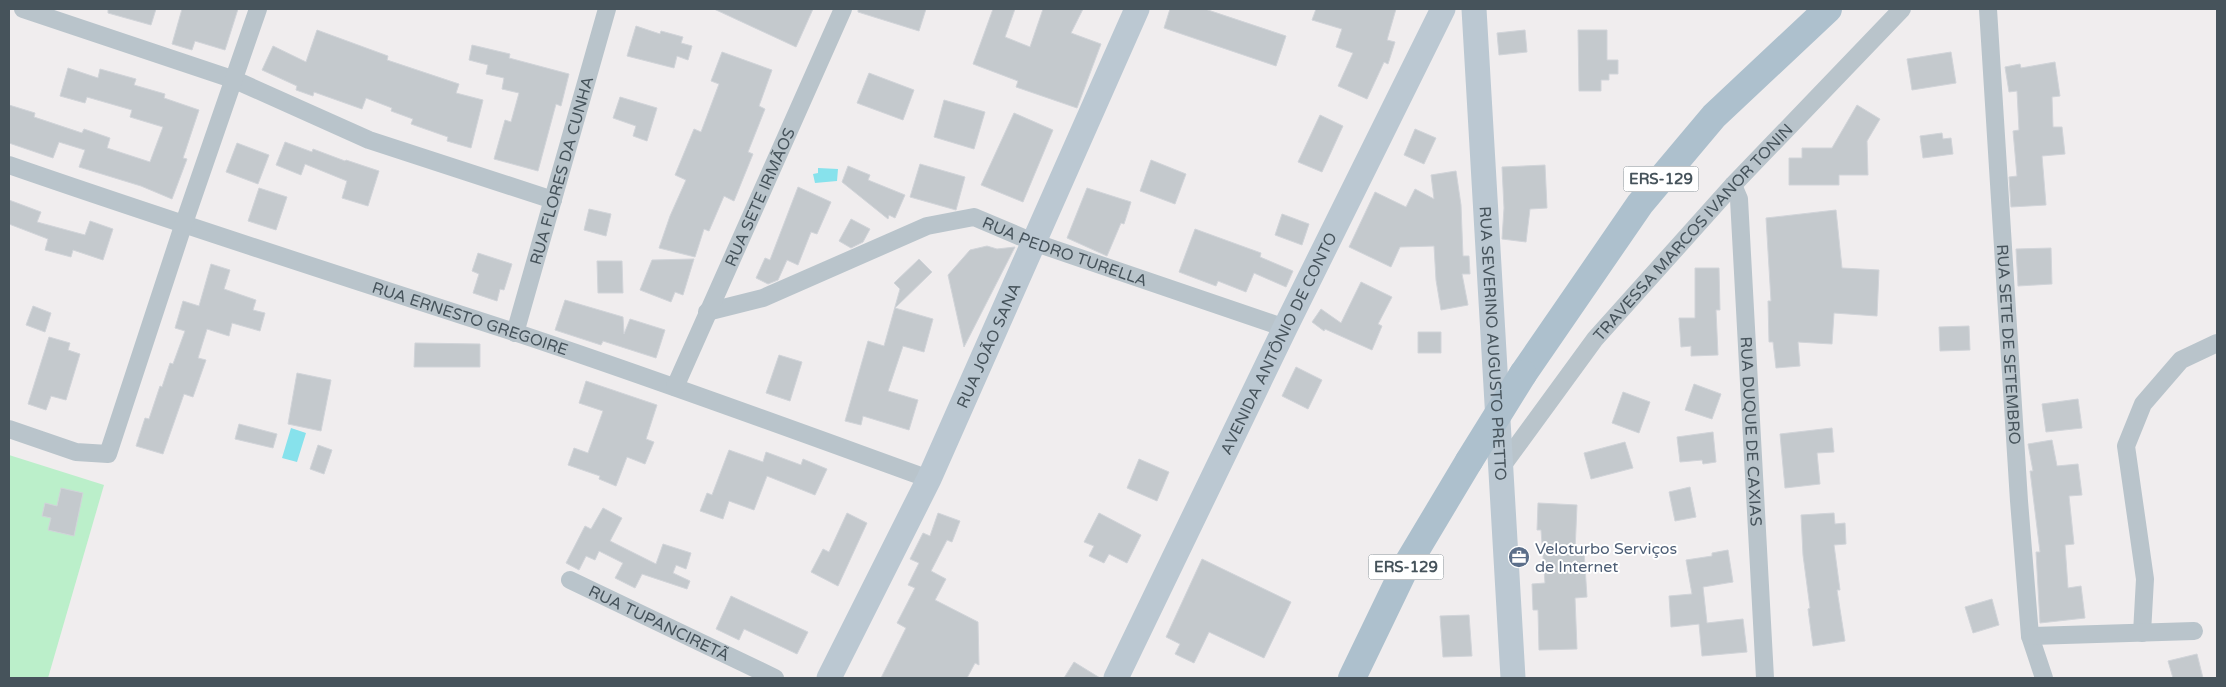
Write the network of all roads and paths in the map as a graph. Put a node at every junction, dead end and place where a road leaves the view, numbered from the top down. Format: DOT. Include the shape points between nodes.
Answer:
graph roads {
  1 [pos="23,9"];
  2 [pos="258,9"];
  3 [pos="607,9"];
  4 [pos="843,9"];
  5 [pos="1136,9"];
  6 [pos="1443,9"];
  7 [pos="1474,9"];
  8 [pos="1828,9"];
  9 [pos="1902,9"];
  10 [pos="1988,9"];
  11 [pos="235,80"];
  12 [pos="9,165"];
  13 [pos="1733,185"];
  14 [pos="553,200"];
  15 [pos="183,226"];
  16 [pos="1033,242"];
  17 [pos="707,312"];
  18 [pos="1285,328"];
  19 [pos="515,333"];
  20 [pos="2217,344"];
  21 [pos="675,387"];
  22 [pos="9,428"];
  23 [pos="1500,469"];
  24 [pos="929,478"];
  25 [pos="570,580"];
  26 [pos="2194,631"];
  27 [pos="2142,632"];
  28 [pos="2030,636"];
  29 [pos="775,678"];
  30 [pos="829,678"];
  31 [pos="1116,678"];
  32 [pos="1352,678"];
  33 [pos="1513,678"];
  34 [pos="1765,678"];
  35 [pos="2044,678"];
  1 -- 11 [label="street"];
  2 -- 11 [label="street"];
  3 -- 14 [label="street, RUA FLORES DA CUNHA"];
  4 -- 17 [label="street, RUA SETE IRMÃOS"];
  5 -- 16 [label="street, RUA JOÃO SANA"];
  6 -- 18 [label="street, AVENIDA ANTÔNIO DE CONTO"];
  7 -- 23 [label="street, RUA SEVERINO AUGUSTO PRETTO"];
  8 -- 32 [label="main road, ERS-129, bridge" via="1714,116 1640,204 1523,374 1469,461 1405,568"];
  9 -- 13 [label="street, TRAVESSA MARCOS IVANOR TONIN"];
  10 -- 28 [label="street, RUA SETE DE SETEMBRO"];
  11 -- 14 [label="street" via="369,140"];
  11 -- 15 [label="street"];
  12 -- 15 [label="street, RUA ERNESTO GREGOIRE"];
  13 -- 23 [label="street, TRAVESSA MARCOS IVANOR TONIN" via="1594,339"];
  13 -- 34 [label="street, RUA DUQUE DE CAXIAS" via="1739,200"];
  14 -- 19 [label="street, RUA FLORES DA CUNHA"];
  15 -- 19 [label="street, RUA ERNESTO GREGOIRE"];
  15 -- 22 [label="street" via="108,454 76,452"];
  16 -- 17 [label="street, RUA PEDRO TURELLA" via="974,217 927,226 763,298"];
  16 -- 18 [label="street, RUA PEDRO TURELLA"];
  16 -- 24 [label="street, RUA JOÃO SANA"];
  17 -- 21 [label="street, RUA SETE IRMÃOS"];
  18 -- 31 [label="street, AVENIDA ANTÔNIO DE CONTO"];
  19 -- 21 [label="street, RUA ERNESTO GREGOIRE"];
  20 -- 27 [label="street" via="2181,360 2143,404 2126,446 2144,578"];
  21 -- 24 [label="street, RUA ERNESTO GREGOIRE"];
  23 -- 33 [label="street, RUA SEVERINO AUGUSTO PRETTO"];
  24 -- 30 [label="street, RUA JOÃO SANA"];
  25 -- 29 [label="street, RUA TUPANCIRETÃ"];
  26 -- 27 [label="street"];
  27 -- 28 [label="street"];
  28 -- 35 [label="street, RUA SETE DE SETEMBRO"];
}
